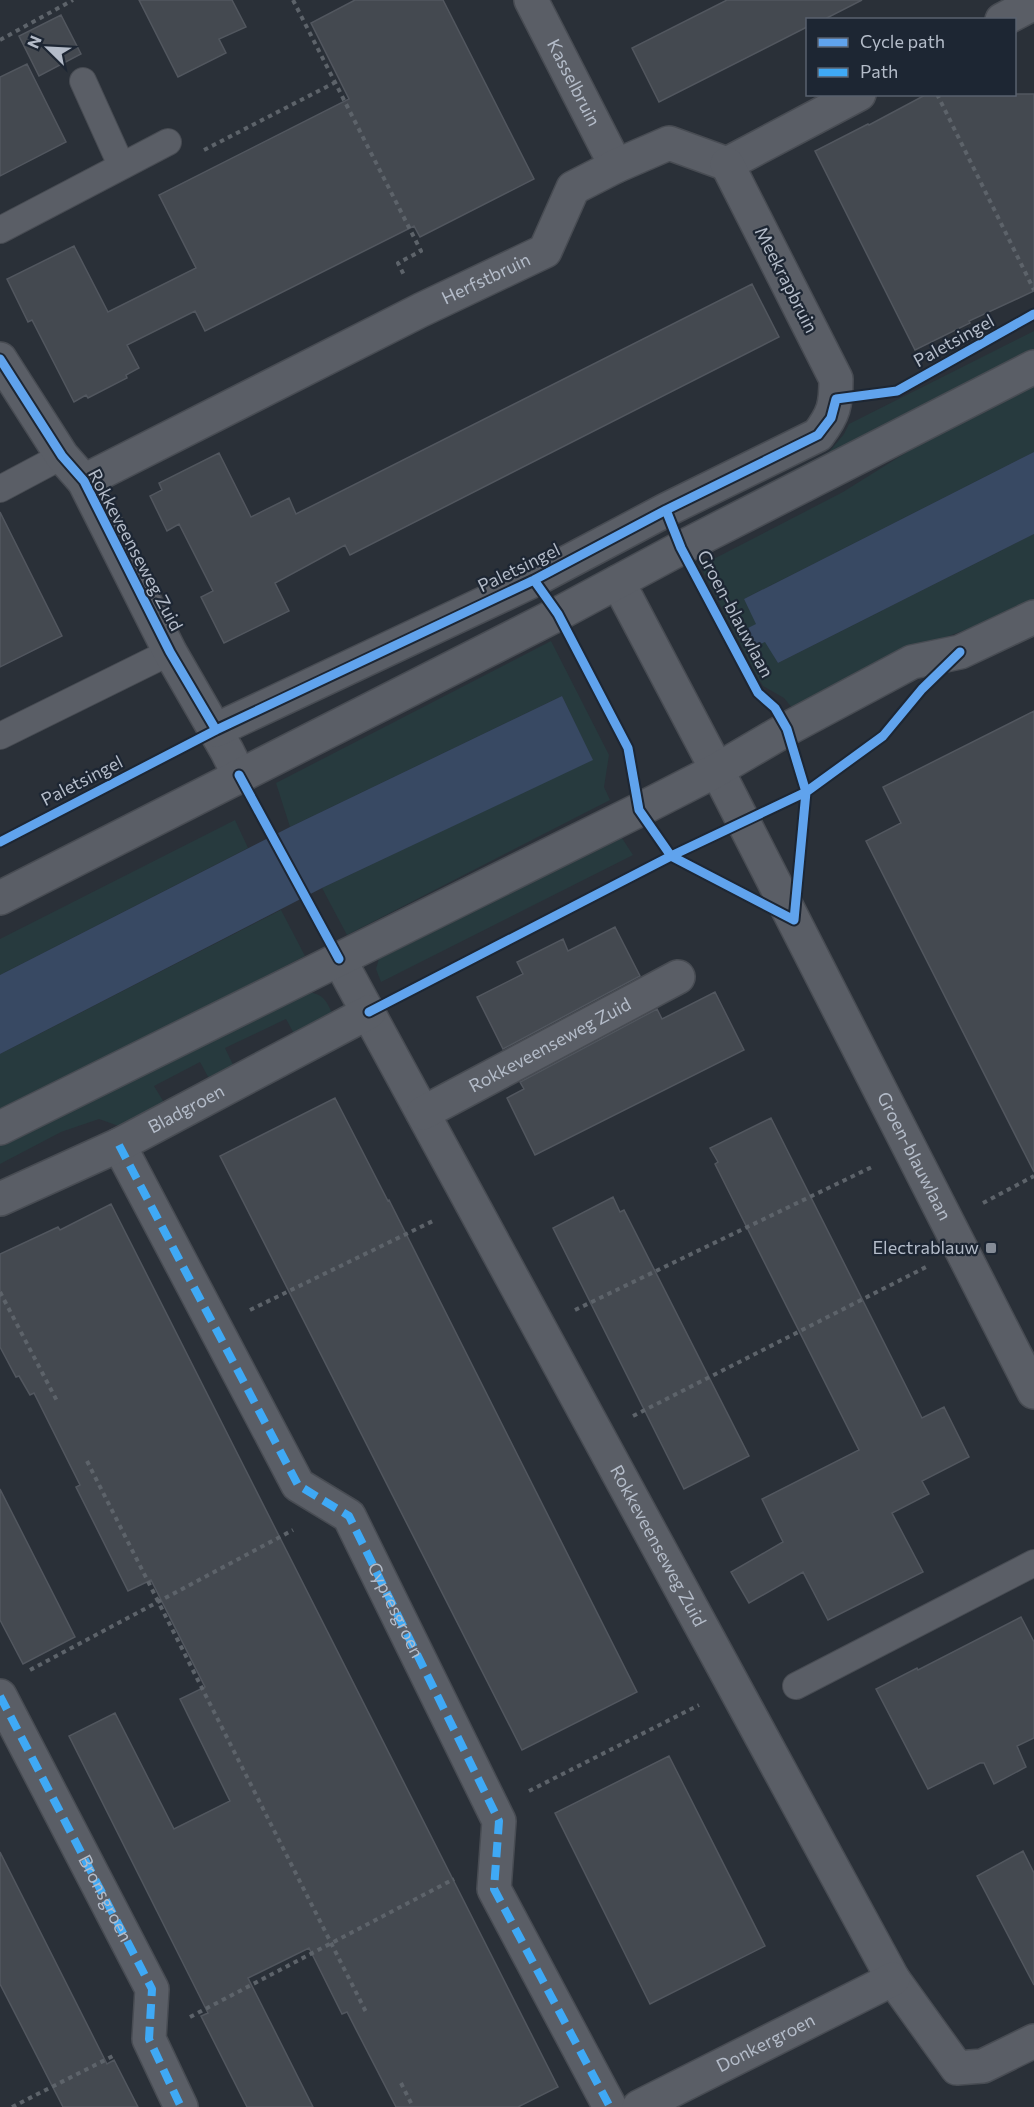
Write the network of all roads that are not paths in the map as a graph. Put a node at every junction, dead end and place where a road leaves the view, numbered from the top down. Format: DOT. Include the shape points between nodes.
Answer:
graph roads {
  1 [pos="531,0"];
  2 [pos="1034,3"];
  3 [pos="1006,18"];
  4 [pos="83,81"];
  5 [pos="855,96"];
  6 [pos="168,142"];
  7 [pos="726,164"];
  8 [pos="121,165"];
  9 [pos="616,166"];
  10 [pos="0,230"];
  11 [pos="1034,367"];
  12 [pos="3,372"];
  13 [pos="836,399"];
  14 [pos="62,456"];
  15 [pos="84,481"];
  16 [pos="0,489"];
  17 [pos="618,582"];
  18 [pos="1034,617"];
  19 [pos="170,652"];
  20 [pos="216,730"];
  21 [pos="0,736"];
  22 [pos="717,770"];
  23 [pos="239,776"];
  24 [pos="0,897"];
  25 [pos="339,959"];
  26 [pos="678,977"];
  27 [pos="369,1012"];
  28 [pos="423,1113"];
  29 [pos="0,1128"];
  30 [pos="118,1145"];
  31 [pos="0,1199"];
  32 [pos="1034,1392"];
  33 [pos="1034,1563"];
  34 [pos="11,1685"];
  35 [pos="796,1686"];
  36 [pos="893,1979"];
  37 [pos="1034,2041"];
  38 [pos="181,2107"];
  39 [pos="610,2107"];
  40 [pos="639,2107"];
  1 -- 9 [label="street, Kasselbruin"];
  2 -- 3 [label="street"];
  4 -- 8 [label="lane"];
  5 -- 7 [label="street"];
  6 -- 8 [label="lane"];
  7 -- 9 [label="street, Herfstbruin" via="669,143"];
  7 -- 13 [label="street, Meekrapbruin" via="837,379"];
  8 -- 10 [label="lane"];
  9 -- 15 [label="street, Herfstbruin" via="573,188 545,251"];
  11 -- 17 [label="street"];
  12 -- 14 [label="street, Rokkeveenseweg Zuid"];
  13 -- 20 [label="street, Paletsingel" via="831,418 818,435 534,580"];
  14 -- 15 [label="street, Rokkeveenseweg Zuid"];
  14 -- 16 [label="lane"];
  15 -- 19 [label="street, Rokkeveenseweg Zuid"];
  17 -- 22 [label="street, Groen-blauwlaan"];
  17 -- 23 [label="street"];
  18 -- 22 [label="street" via="960,652 912,662"];
  19 -- 20 [label="street, Rokkeveenseweg Zuid"];
  19 -- 21 [label="lane"];
  20 -- 23 [label="street, Rokkeveenseweg Zuid"];
  22 -- 25 [label="street"];
  22 -- 32 [label="street, Groen-blauwlaan"];
  23 -- 24 [label="street"];
  25 -- 27 [label="street, Rokkeveenseweg Zuid"];
  25 -- 29 [label="street"];
  26 -- 28 [label="street, Rokkeveenseweg Zuid"];
  27 -- 28 [label="street, Rokkeveenseweg Zuid"];
  27 -- 30 [label="street, Bladgroen"];
  28 -- 36 [label="street, Rokkeveenseweg Zuid"];
  30 -- 31 [label="street, Bladgroen"];
  30 -- 39 [label="street, Cypresgroen" via="298,1485 349,1516 500,1821 494,1889"];
  33 -- 35 [label="lane"];
  34 -- 38 [label="street, Bronsgroen" via="152,1989 149,2038"];
  36 -- 37 [label="street, Rokkeveenseweg Zuid" via="957,2068 983,2066"];
  36 -- 40 [label="street, Donkergroen"];
}
